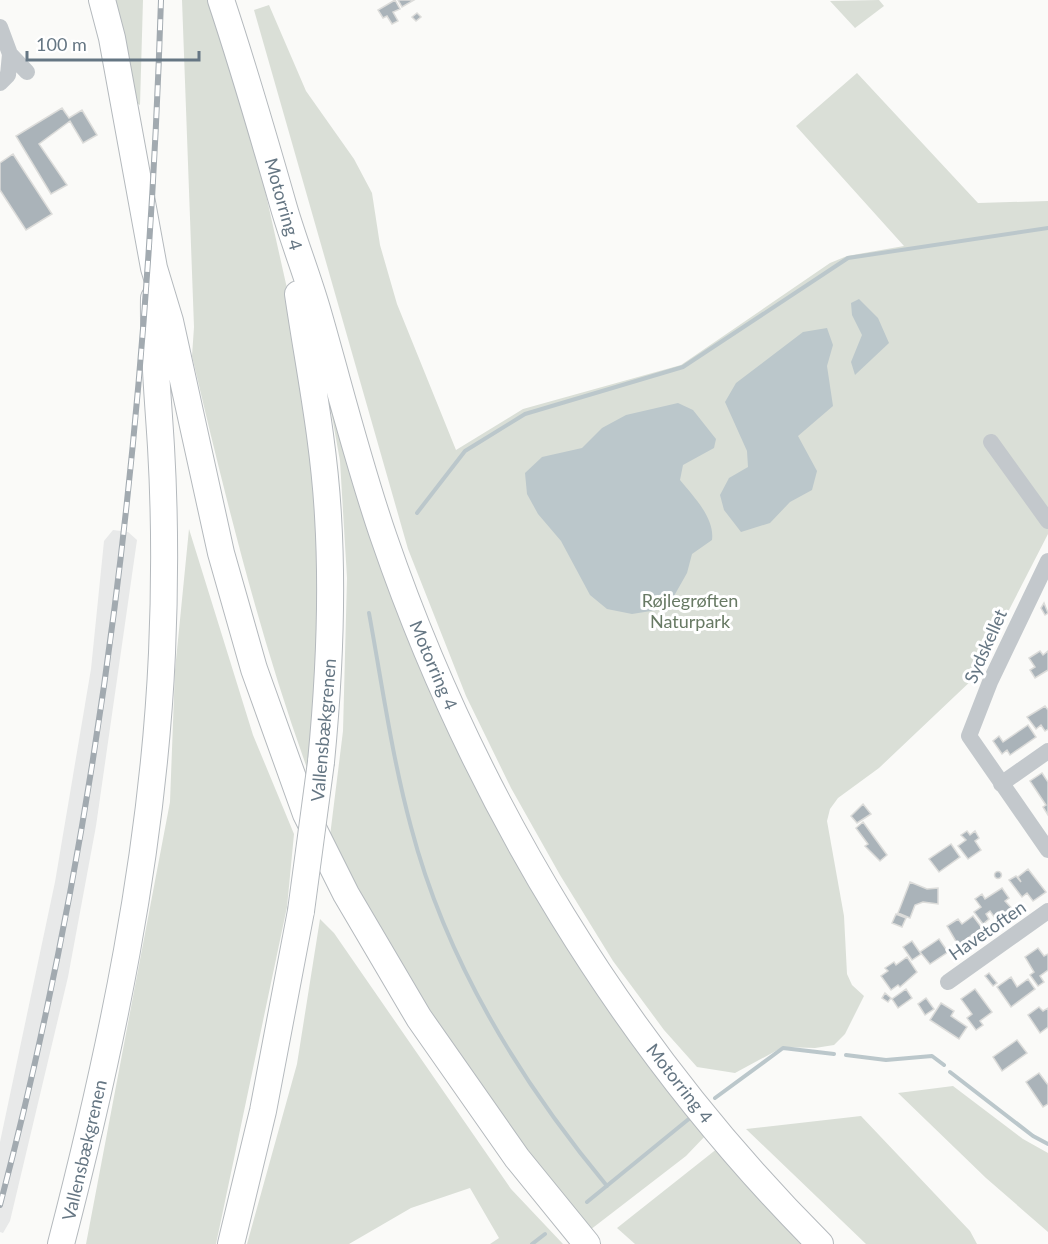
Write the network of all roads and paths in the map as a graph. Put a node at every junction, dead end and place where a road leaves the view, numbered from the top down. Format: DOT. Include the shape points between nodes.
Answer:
graph roads {
  1 [pos="102,0"];
  2 [pos="220,0"];
  3 [pos="0,27"];
  4 [pos="10,54"];
  5 [pos="27,72"];
  6 [pos="0,83"];
  7 [pos="285,211"];
  8 [pos="154,268"];
  9 [pos="991,442"];
  10 [pos="1048,521"];
  11 [pos="1048,561"];
  12 [pos="1048,751"];
  13 [pos="1001,784"];
  14 [pos="1048,850"];
  15 [pos="1048,911"];
  16 [pos="948,982"];
  17 [pos="61,1244"];
  18 [pos="231,1244"];
  19 [pos="587,1244"];
  20 [pos="820,1244"];
  1 -- 8 [label="highway"];
  2 -- 7 [label="highway, Motorring 4" via="258,113"];
  3 -- 4 [label="street"];
  4 -- 5 [label="street"];
  4 -- 6 [label="street" via="8,75"];
  7 -- 18 [label="highway, Vallensbækgrenen, bridge" via="320,430 328,514 330,670 300,911 263,1111"];
  7 -- 20 [label="highway, Motorring 4" via="385,541 474,755 556,904 643,1035 743,1161"];
  8 -- 17 [label="highway, Vallensbækgrenen" via="153,326 165,555 156,738 119,991"];
  8 -- 19 [label="highway" via="170,321 195,443 236,606 254,669 306,814 346,894 419,1018 517,1158"];
  9 -- 10 [label="street"];
  11 -- 13 [label="street, Sydskellet" via="970,728 969,736 975,747"];
  12 -- 13 [label="street"];
  13 -- 14 [label="street"];
  15 -- 16 [label="street, Havetoften"];
}
